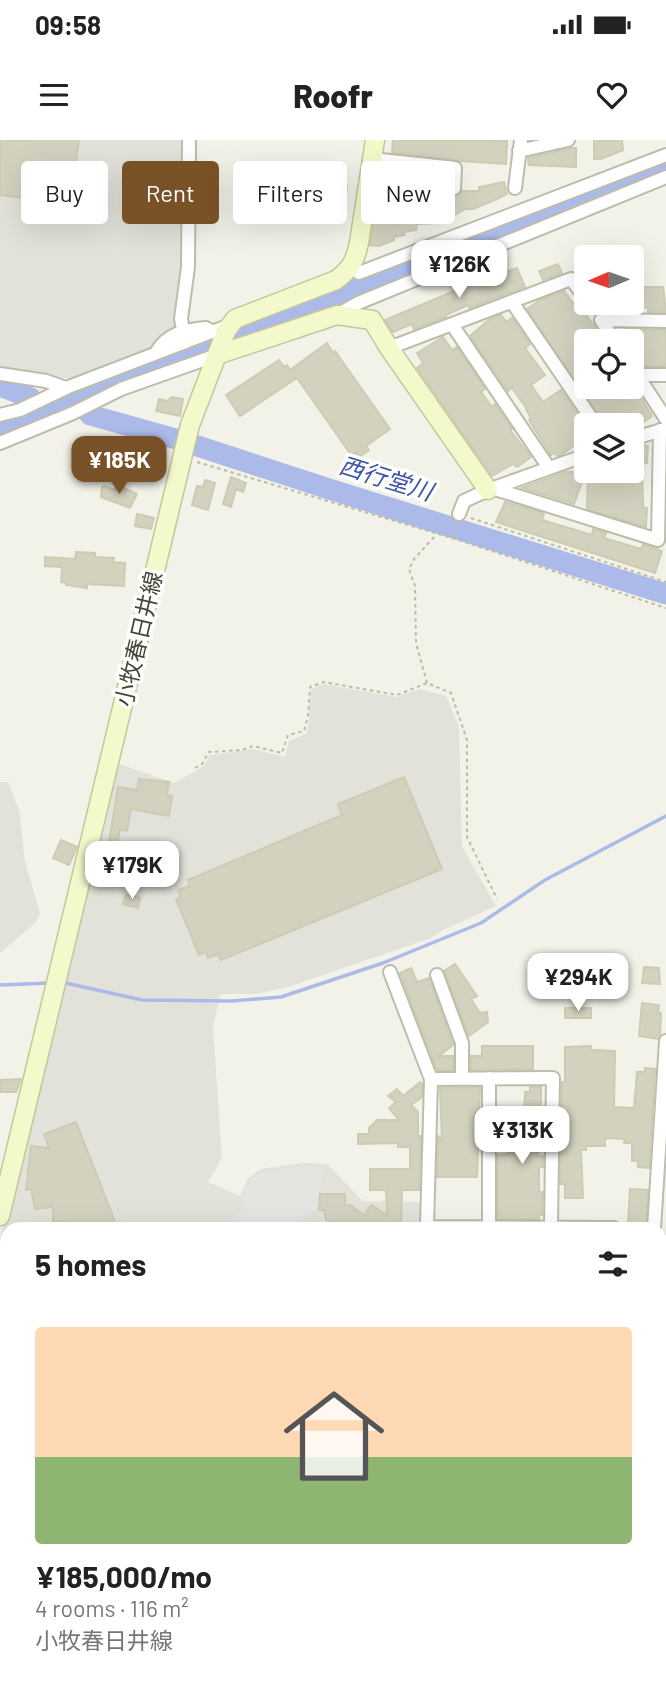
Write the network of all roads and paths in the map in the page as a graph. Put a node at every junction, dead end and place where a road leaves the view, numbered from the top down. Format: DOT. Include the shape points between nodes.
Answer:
graph roads {
  1 [pos="189,140"];
  2 [pos="375,140"];
  3 [pos="568,140"];
  4 [pos="520,145"];
  5 [pos="666,155"];
  6 [pos="372,159"];
  7 [pos="390,161"];
  8 [pos="666,177"];
  9 [pos="515,188"];
  10 [pos="362,224"];
  11 [pos="359,273"];
  12 [pos="574,283"];
  13 [pos="512,302"];
  14 [pos="337,315"];
  15 [pos="598,315"];
  16 [pos="601,320"];
  17 [pos="666,321"];
  18 [pos="453,326"];
  19 [pos="223,329"];
  20 [pos="607,329"];
  21 [pos="183,330"];
  22 [pos="389,348"];
  23 [pos="156,354"];
  24 [pos="217,355"];
  25 [pos="644,372"];
  26 [pos="0,374"];
  27 [pos="666,375"];
  28 [pos="66,387"];
  29 [pos="644,389"];
  30 [pos="588,413"];
  31 [pos="0,415"];
  32 [pos="664,426"];
  33 [pos="644,434"];
  34 [pos="0,443"];
  35 [pos="182,457"];
  36 [pos="574,459"];
  37 [pos="549,468"];
  38 [pos="490,489"];
  39 [pos="459,514"];
  40 [pos="437,534"];
  41 [pos="662,542"];
  42 [pos="666,582"];
  43 [pos="666,608"];
  44 [pos="427,683"];
  45 [pos="195,768"];
  46 [pos="497,899"];
  47 [pos="390,972"];
  48 [pos="436,975"];
  49 [pos="666,1041"];
  50 [pos="664,1070"];
  51 [pos="462,1078"];
  52 [pos="489,1078"];
  53 [pos="431,1079"];
  54 [pos="0,1216"];
  55 [pos="427,1222"];
  56 [pos="489,1222"];
  57 [pos="551,1222"];
  58 [pos="654,1222"];
  1 -- 21 [label="street"];
  2 -- 6 [label="main road"];
  3 -- 4 [label="street"];
  4 -- 9 [label="street"];
  5 -- 11 [label="street"];
  6 -- 7 [label="street"];
  8 -- 14 [label="street"];
  10 -- 19 [label="main road" via="350,270 336,280 235,319"];
  12 -- 13 [label="street" via="571,279"];
  13 -- 18 [label="street"];
  13 -- 30 [label="street"];
  14 -- 22 [label="main road" via="372,320"];
  14 -- 24 [label="main road"];
  15 -- 16 [label="street"];
  16 -- 17 [label="street"];
  16 -- 20 [label="street"];
  18 -- 22 [label="street"];
  18 -- 37 [label="street"];
  19 -- 21 [label="street"];
  19 -- 23 [label="street"];
  19 -- 24 [label="main road, 小牧春日井線"];
  21 -- 23 [label="street" via="162,343"];
  22 -- 38 [label="main road"];
  23 -- 28 [label="street"];
  24 -- 34 [label="street" via="121,388"];
  24 -- 35 [label="main road, 小牧春日井線"];
  25 -- 27 [label="street"];
  26 -- 28 [label="street"];
  28 -- 31 [label="street"];
  29 -- 32 [label="street"];
  32 -- 33 [label="street"];
  32 -- 41 [label="street"];
  35 -- 40 [label="path"];
  35 -- 54 [label="main road, 小牧春日井線"];
  36 -- 37 [label="street"];
  37 -- 38 [label="street"];
  38 -- 39 [label="street" via="464,501"];
  38 -- 41 [label="street"];
  39 -- 42 [label="path"];
  40 -- 43 [label="path"];
  40 -- 44 [label="path" via="409,569 415,586 416,643"];
  44 -- 45 [label="path" via="397,695 324,682 310,687 304,731 288,735 282,754 254,746 209,752"];
  44 -- 46 [label="path" via="451,693 467,740 467,837"];
  47 -- 53 [label="street"];
  48 -- 51 [label="street" via="462,1043"];
  49 -- 50 [label="street"];
  50 -- 58 [label="street"];
  51 -- 52 [label="street"];
  51 -- 53 [label="street"];
  52 -- 56 [label="street"];
  52 -- 57 [label="street" via="553,1078"];
  53 -- 55 [label="street"];
}
